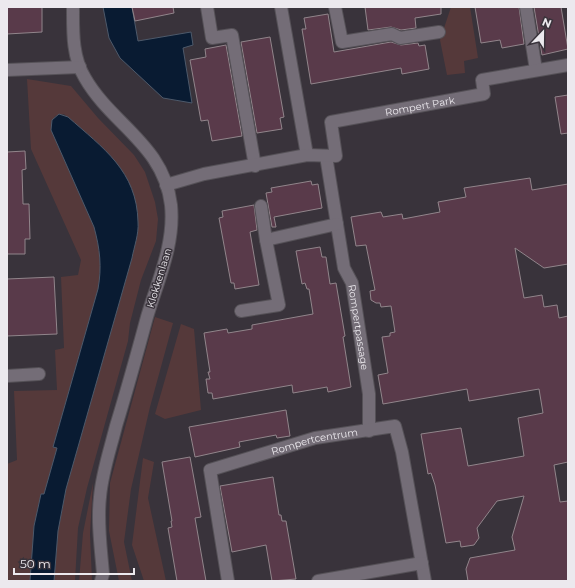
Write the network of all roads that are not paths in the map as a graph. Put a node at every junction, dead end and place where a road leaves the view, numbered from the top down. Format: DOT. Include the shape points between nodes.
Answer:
graph roads {
  1 [pos="72,7"];
  2 [pos="206,7"];
  3 [pos="281,7"];
  4 [pos="335,7"];
  5 [pos="526,7"];
  6 [pos="439,32"];
  7 [pos="568,65"];
  8 [pos="80,67"];
  9 [pos="7,70"];
  10 [pos="536,70"];
  11 [pos="307,155"];
  12 [pos="326,156"];
  13 [pos="255,166"];
  14 [pos="166,185"];
  15 [pos="262,206"];
  16 [pos="337,224"];
  17 [pos="266,240"];
  18 [pos="241,311"];
  19 [pos="39,374"];
  20 [pos="7,376"];
  21 [pos="369,431"];
  22 [pos="422,563"];
  23 [pos="104,578"];
  24 [pos="228,581"];
  25 [pos="318,581"];
  26 [pos="425,581"];
  1 -- 8 [label="street, Klokkenlaan" via="74,41"];
  2 -- 13 [label="street" via="212,38 231,30"];
  3 -- 11 [label="street"];
  4 -- 6 [label="street" via="342,42 392,34 400,38"];
  5 -- 10 [label="street"];
  7 -- 10 [label="street, Rompert Park"];
  8 -- 9 [label="street"];
  8 -- 14 [label="street, Klokkenlaan" via="103,104 146,147 158,164"];
  10 -- 12 [label="street, Rompert Park" via="482,80 484,94 331,122 336,156"];
  11 -- 12 [label="street"];
  11 -- 13 [label="street"];
  12 -- 16 [label="street"];
  13 -- 14 [label="street" via="204,174"];
  14 -- 23 [label="street, Klokkenlaan" via="171,209 169,246 102,479 99,509"];
  15 -- 17 [label="street"];
  16 -- 17 [label="street"];
  16 -- 21 [label="street, Rompertpassage" via="344,268 352,283 369,394"];
  17 -- 18 [label="street" via="279,305"];
  19 -- 20 [label="street"];
  21 -- 22 [label="street, Rompertcentrum" via="395,426"];
  21 -- 24 [label="street, Rompertcentrum" via="315,438 210,470"];
  22 -- 25 [label="street"];
  22 -- 26 [label="street, Rompertcentrum"];
}
